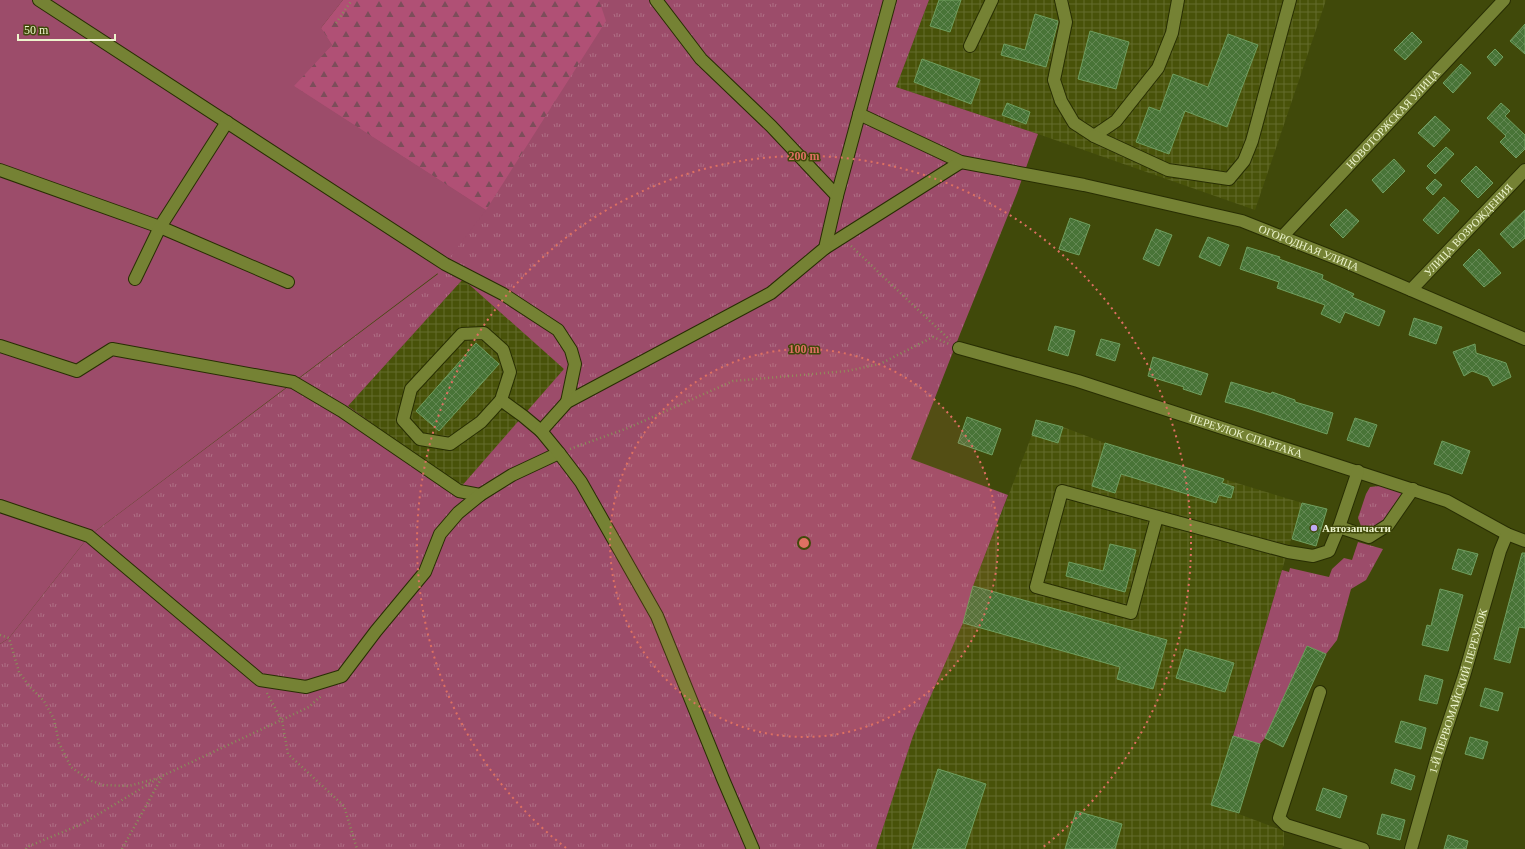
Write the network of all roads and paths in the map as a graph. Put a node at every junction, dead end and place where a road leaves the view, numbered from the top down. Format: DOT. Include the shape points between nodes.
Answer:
graph roads {
  1 [pos="39,0"];
  2 [pos="352,0"];
  3 [pos="656,0"];
  4 [pos="890,0"];
  5 [pos="992,0"];
  6 [pos="1061,0"];
  7 [pos="1178,0"];
  8 [pos="1290,0"];
  9 [pos="1504,0"];
  10 [pos="336,23"];
  11 [pos="970,46"];
  12 [pos="859,114"];
  13 [pos="227,122"];
  14 [pos="1094,136"];
  15 [pos="962,162"];
  16 [pos="0,170"];
  17 [pos="1525,170"];
  18 [pos="837,196"];
  19 [pos="160,227"];
  20 [pos="842,237"];
  21 [pos="1282,237"];
  22 [pos="825,248"];
  23 [pos="135,279"];
  24 [pos="288,282"];
  25 [pos="1411,290"];
  26 [pos="1525,338"];
  27 [pos="0,346"];
  28 [pos="959,348"];
  29 [pos="501,400"];
  30 [pos="567,402"];
  31 [pos="541,432"];
  32 [pos="559,452"];
  33 [pos="1358,471"];
  34 [pos="1413,489"];
  35 [pos="480,495"];
  36 [pos="0,506"];
  37 [pos="1157,517"];
  38 [pos="1339,527"];
  39 [pos="1507,534"];
  40 [pos="1525,541"];
  41 [pos="0,635"];
  42 [pos="260,680"];
  43 [pos="326,692"];
  44 [pos="1320,692"];
  45 [pos="282,721"];
  46 [pos="162,776"];
  47 [pos="26,849"];
  48 [pos="122,849"];
  49 [pos="357,849"];
  50 [pos="753,849"];
  51 [pos="1363,849"];
  52 [pos="1411,849"];
  1 -- 13 [label="street"];
  2 -- 10 [label="path"];
  3 -- 18 [label="street" via="701,59 771,126"];
  4 -- 12 [label="street"];
  5 -- 11 [label="street"];
  6 -- 14 [label="street" via="1066,22 1054,80 1061,101 1074,123"];
  7 -- 14 [label="street" via="1172,33 1158,68 1116,121"];
  8 -- 14 [label="street" via="1252,141 1244,161 1229,179 1168,170"];
  9 -- 21 [label="street, НОВОТОРЖСКАЯ УЛИЦА"];
  12 -- 15 [label="street, ОГОРОДНАЯ УЛИЦА"];
  12 -- 18 [label="street"];
  13 -- 19 [label="street"];
  13 -- 30 [label="street" via="445,264 503,294 558,330 571,350 575,364"];
  15 -- 20 [label="street"];
  15 -- 21 [label="street, ОГОРОДНАЯ УЛИЦА" via="1084,185 1242,222"];
  16 -- 19 [label="street"];
  17 -- 25 [label="street, УЛИЦА ВОЗРОЖДЕНИЯ"];
  18 -- 22 [label="street"];
  19 -- 23 [label="street"];
  19 -- 24 [label="street"];
  20 -- 22 [label="street"];
  20 -- 28 [label="path"];
  21 -- 25 [label="street, ОГОРОДНАЯ УЛИЦА"];
  22 -- 30 [label="street" via="771,293"];
  25 -- 26 [label="street, ОГОРОДНАЯ УЛИЦА"];
  27 -- 35 [label="street" via="77,371 112,349 293,382 459,491"];
  28 -- 32 [label="path" via="932,337 880,364 847,371 732,380 628,428"];
  28 -- 33 [label="street, ПЕРЕУЛОК СПАРТАКА" via="1078,381"];
  29 -- 29 [label="street" via="481,422 450,444 420,439 403,420 411,389 462,334 484,333 503,350 510,372"];
  29 -- 31 [label="street"];
  30 -- 31 [label="street"];
  31 -- 32 [label="street"];
  32 -- 35 [label="street" via="512,475"];
  32 -- 50 [label="street" via="581,482 657,616"];
  33 -- 34 [label="street, ПЕРЕУЛОК СПАРТАКА"];
  33 -- 38 [label="street"];
  34 -- 38 [label="street" via="1388,526 1369,537"];
  34 -- 39 [label="street, ПЕРЕУЛОК СПАРТАКА" via="1447,500"];
  35 -- 42 [label="street" via="458,513 440,534 425,572 342,676 306,687"];
  36 -- 42 [label="street" via="89,536"];
  37 -- 37 [label="street" via="1131,613 1036,587 1062,491"];
  37 -- 38 [label="street" via="1288,552 1313,556 1329,551"];
  39 -- 40 [label="street, ПЕРЕУЛОК СПАРТАКА"];
  39 -- 52 [label="street, 1-Й ПЕРВОМАЙСКИЙ ПЕРЕУЛОК" via="1437,756"];
  41 -- 46 [label="path" via="9,638 19,672 44,701 54,719 59,743 71,767 89,780 103,785 129,786"];
  42 -- 45 [label="path"];
  43 -- 45 [label="path" via="309,707"];
  44 -- 51 [label="street" via="1279,818 1286,825"];
  45 -- 46 [label="path"];
  45 -- 49 [label="path" via="288,754 344,806"];
  46 -- 47 [label="path" via="82,824"];
  46 -- 48 [label="path"];
}
